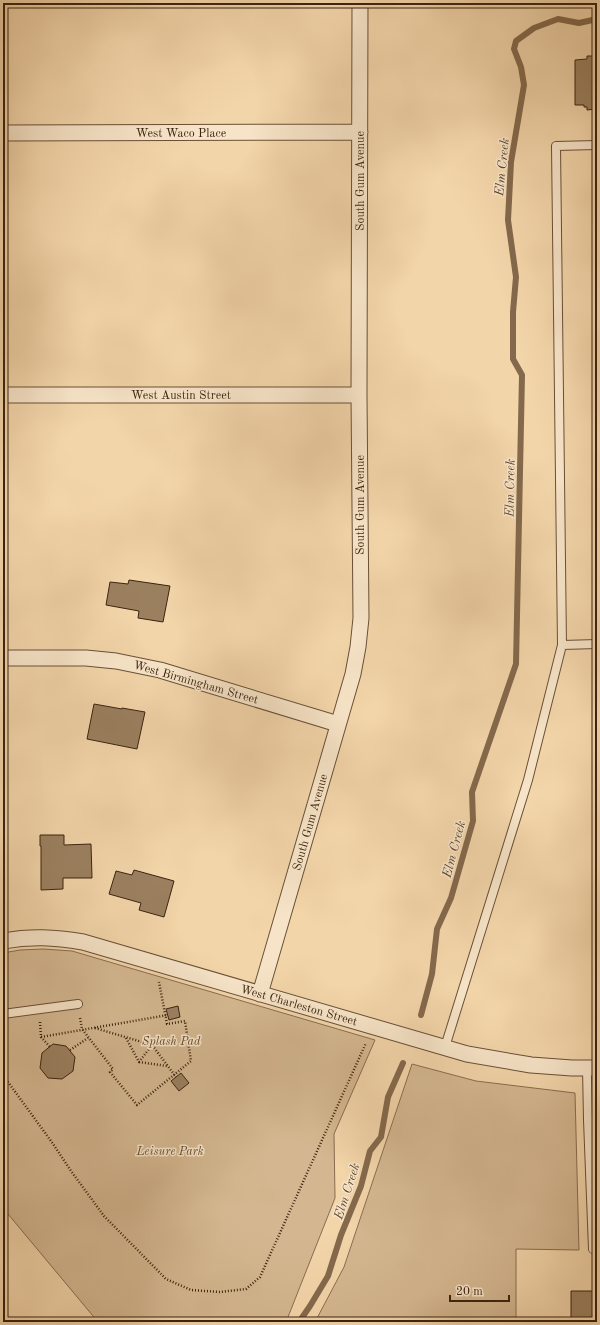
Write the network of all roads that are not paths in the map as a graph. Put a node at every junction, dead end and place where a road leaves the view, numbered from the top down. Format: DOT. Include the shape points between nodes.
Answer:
graph roads {
  1 [pos="360,3"];
  2 [pos="360,132"];
  3 [pos="3,133"];
  4 [pos="597,146"];
  5 [pos="3,395"];
  6 [pos="359,395"];
  7 [pos="597,644"];
  8 [pos="562,645"];
  9 [pos="3,658"];
  10 [pos="338,724"];
  11 [pos="3,941"];
  12 [pos="260,994"];
  13 [pos="78,1004"];
  14 [pos="3,1014"];
  15 [pos="444,1047"];
  16 [pos="592,1068"];
  17 [pos="588,1120"];
  18 [pos="597,1120"];
  19 [pos="597,1249"];
  1 -- 2 [label="street, South Gum Avenue"];
  2 -- 3 [label="street, West Waco Place"];
  2 -- 6 [label="street, South Gum Avenue"];
  4 -- 8 [label="lane" via="556,146"];
  5 -- 6 [label="street, West Austin Street"];
  6 -- 10 [label="street, South Gum Avenue" via="360,618 353,674"];
  7 -- 8 [label="lane"];
  8 -- 15 [label="lane" via="528,780"];
  9 -- 10 [label="street, West Birmingham Street" via="86,658 116,661 160,670"];
  10 -- 12 [label="street, South Gum Avenue"];
  11 -- 12 [label="street, West Charleston Street" via="23,937 46,937 83,942"];
  12 -- 15 [label="street, West Charleston Street"];
  13 -- 14 [label="lane"];
  15 -- 16 [label="street, West Charleston Street" via="467,1054 531,1065"];
  16 -- 17 [label="lane"];
  17 -- 18 [label="lane"];
  17 -- 19 [label="lane" via="593,1249"];
}
